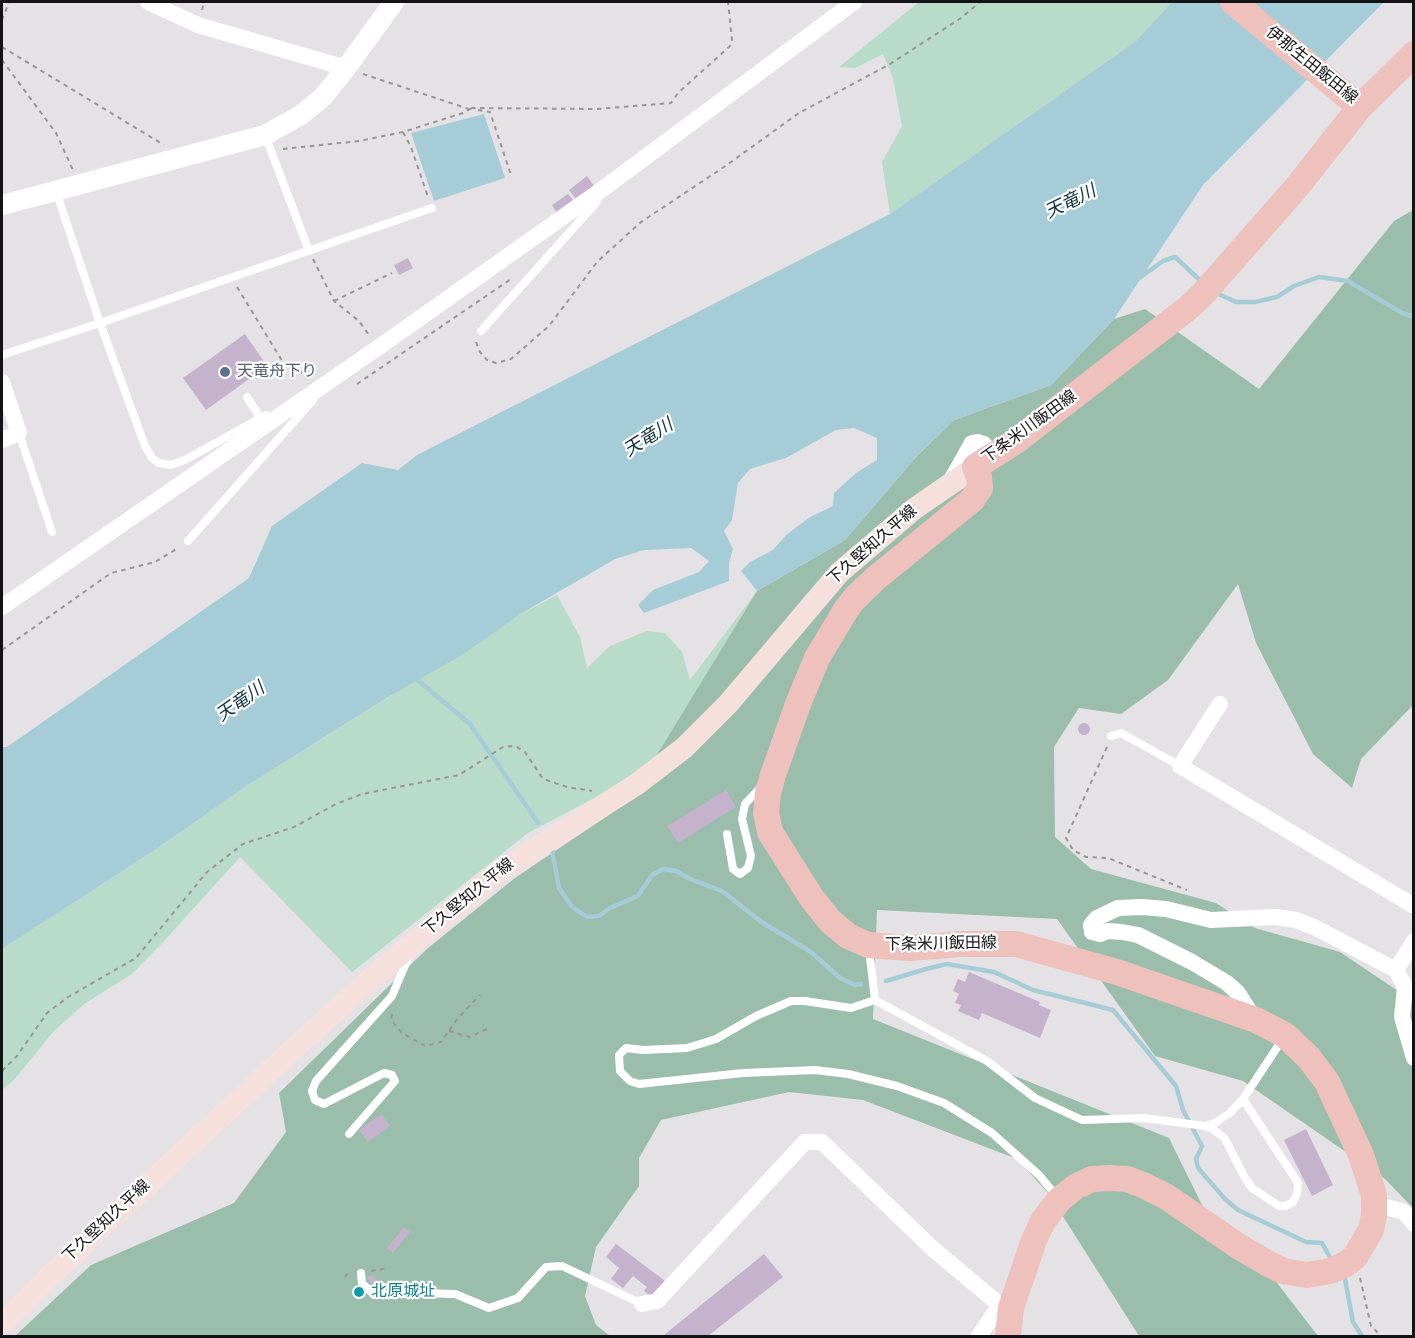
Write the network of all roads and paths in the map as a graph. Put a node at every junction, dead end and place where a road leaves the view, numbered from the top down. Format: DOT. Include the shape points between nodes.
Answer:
graph roads {
  1 [pos="9,2"];
  2 [pos="148,2"];
  3 [pos="394,2"];
  4 [pos="728,2"];
  5 [pos="854,2"];
  6 [pos="980,2"];
  7 [pos="1233,2"];
  8 [pos="2,20"];
  9 [pos="2,47"];
  10 [pos="1413,54"];
  11 [pos="2,60"];
  12 [pos="346,68"];
  13 [pos="1352,100"];
  14 [pos="470,109"];
  15 [pos="403,132"];
  16 [pos="268,142"];
  17 [pos="185,158"];
  18 [pos="511,175"];
  19 [pos="79,185"];
  20 [pos="604,188"];
  21 [pos="56,191"];
  22 [pos="2,205"];
  23 [pos="432,208"];
  24 [pos="309,251"];
  25 [pos="392,273"];
  26 [pos="231,277"];
  27 [pos="514,278"];
  28 [pos="334,301"];
  29 [pos="359,321"];
  30 [pos="100,323"];
  31 [pos="481,331"];
  32 [pos="2,355"];
  33 [pos="296,365"];
  34 [pos="2,382"];
  35 [pos="327,383"];
  36 [pos="357,384"];
  37 [pos="247,397"];
  38 [pos="306,398"];
  39 [pos="261,419"];
  40 [pos="19,434"];
  41 [pos="2,440"];
  42 [pos="984,461"];
  43 [pos="52,532"];
  44 [pos="188,541"];
  45 [pos="2,608"];
  46 [pos="2,650"];
  47 [pos="1220,704"];
  48 [pos="1111,736"];
  49 [pos="1180,766"];
  50 [pos="773,776"];
  51 [pos="595,792"];
  52 [pos="727,834"];
  53 [pos="1187,890"];
  54 [pos="1413,906"];
  55 [pos="1413,941"];
  56 [pos="415,942"];
  57 [pos="868,945"];
  58 [pos="1396,970"];
  59 [pos="480,995"];
  60 [pos="392,996"];
  61 [pos="875,1000"];
  62 [pos="1256,1020"];
  63 [pos="489,1028"];
  64 [pos="449,1031"];
  65 [pos="1285,1035"];
  66 [pos="1413,1058"];
  67 [pos="2,1071"];
  68 [pos="1243,1099"];
  69 [pos="1203,1125"];
  70 [pos="349,1134"];
  71 [pos="1059,1200"];
  72 [pos="1375,1204"];
  73 [pos="1413,1224"];
  74 [pos="1344,1264"];
  75 [pos="388,1268"];
  76 [pos="361,1273"];
  77 [pos="642,1304"];
  78 [pos="1006,1307"];
  79 [pos="2,1324"];
  80 [pos="979,1336"];
  81 [pos="1008,1336"];
  82 [pos="1381,1336"];
  1 -- 8 [label="path"];
  2 -- 12 [label="street" via="198,25"];
  3 -- 12 [label="street"];
  4 -- 14 [label="path" via="730,46 671,103 597,109"];
  5 -- 20 [label="street"];
  6 -- 31 [label="path" via="890,64 799,113 641,222 597,262 549,326 511,360 487,360 476,345"];
  7 -- 13 [label="main road, 伊那生田飯田線"];
  9 -- 17 [label="path"];
  10 -- 13 [label="main road, 伊那生田飯田線"];
  11 -- 19 [label="path" via="56,133"];
  12 -- 14 [label="path"];
  12 -- 16 [label="street" via="323,97"];
  13 -- 42 [label="main road, 下条米川飯田線" via="1296,188 1188,308 1016,441"];
  14 -- 15 [label="path"];
  14 -- 18 [label="path" via="490,112"];
  15 -- 16 [label="path" via="359,141"];
  15 -- 23 [label="path"];
  16 -- 17 [label="street"];
  16 -- 24 [label="lane"];
  17 -- 19 [label="street"];
  19 -- 21 [label="street"];
  20 -- 31 [label="lane" via="595,204"];
  20 -- 35 [label="street"];
  21 -- 22 [label="street"];
  21 -- 30 [label="lane"];
  23 -- 24 [label="lane"];
  24 -- 26 [label="lane"];
  24 -- 28 [label="path"];
  25 -- 28 [label="path"];
  26 -- 30 [label="lane"];
  26 -- 33 [label="path" via="284,364"];
  27 -- 36 [label="path"];
  28 -- 29 [label="path"];
  30 -- 32 [label="lane"];
  30 -- 39 [label="lane" via="145,446 159,463 170,465 185,460"];
  34 -- 40 [label="street"];
  35 -- 38 [label="street"];
  35 -- 44 [label="lane"];
  37 -- 39 [label="lane"];
  38 -- 39 [label="lane" via="296,396"];
  38 -- 45 [label="street"];
  40 -- 41 [label="street"];
  40 -- 43 [label="lane"];
  42 -- 50 [label="main road, 下条米川飯田線" via="980,488 972,500 847,608 817,658"];
  42 -- 56 [label="main road, 下久堅知久平線" via="914,509 839,573 728,705 684,748 637,784 496,874"];
  44 -- 46 [label="path" via="155,562 111,573"];
  47 -- 49 [label="street"];
  48 -- 49 [label="lane" via="1121,733"];
  48 -- 53 [label="path" via="1066,838 1073,850 1086,857 1108,858"];
  49 -- 54 [label="street"];
  50 -- 52 [label="lane" via="745,804 742,819 751,856 748,868 740,873 733,869"];
  50 -- 57 [label="main road, 下条米川飯田線" via="766,813 770,832 796,876 830,921 848,936"];
  51 -- 67 [label="path" via="543,779 525,752 515,746 503,747 459,776 362,795 294,827 243,844 207,872 136,958 47,1013"];
  55 -- 58 [label="street"];
  56 -- 60 [label="lane"];
  56 -- 79 [label="main road, 下久堅知久平線" via="293,1049"];
  57 -- 61 [label="lane"];
  57 -- 62 [label="main road, 下条米川飯田線" via="910,948 1016,944 1117,972"];
  58 -- 62 [label="street" via="1316,928 1276,917 1211,920 1166,909 1118,908 1091,925 1092,932 1100,934 1108,931 1138,935 1192,962 1227,983"];
  58 -- 66 [label="street" via="1405,987 1402,1017"];
  59 -- 64 [label="path"];
  60 -- 64 [label="path" via="392,1020 413,1041 425,1046 441,1042"];
  60 -- 70 [label="lane" via="316,1081 312,1091 315,1100 324,1104 384,1073 392,1075 395,1081"];
  61 -- 69 [label="lane" via="987,1061 1035,1098 1082,1120 1144,1118"];
  61 -- 71 [label="lane" via="851,1008 791,1001 716,1039 687,1048 626,1048 619,1055 618,1064 625,1077 639,1084 815,1070 897,1086 944,1103 992,1133 1040,1175"];
  62 -- 65 [label="main road, 下条米川飯田線"];
  63 -- 64 [label="path" via="470,1037"];
  65 -- 68 [label="lane"];
  65 -- 72 [label="main road, 下条米川飯田線" via="1310,1058 1327,1082 1361,1155"];
  68 -- 69 [label="lane" via="1215,1123"];
  68 -- 69 [label="lane" via="1298,1183 1293,1202 1279,1206 1252,1188 1225,1139"];
  71 -- 74 [label="main road" via="1092,1179 1127,1179 1167,1197 1238,1246 1283,1271 1307,1275"];
  71 -- 78 [label="main road" via="1034,1240"];
  72 -- 73 [label="street" via="1404,1212"];
  72 -- 74 [label="main road, 下条米川飯田線" via="1371,1230"];
  74 -- 82 [label="path" via="1371,1326"];
  75 -- 76 [label="path"];
  76 -- 77 [label="lane" via="362,1283 374,1295 455,1294 489,1308 518,1298 546,1267 562,1266"];
  77 -- 78 [label="street" via="657,1301 805,1142 822,1142 932,1248"];
  78 -- 80 [label="street"];
  78 -- 81 [label="main road"];
}
